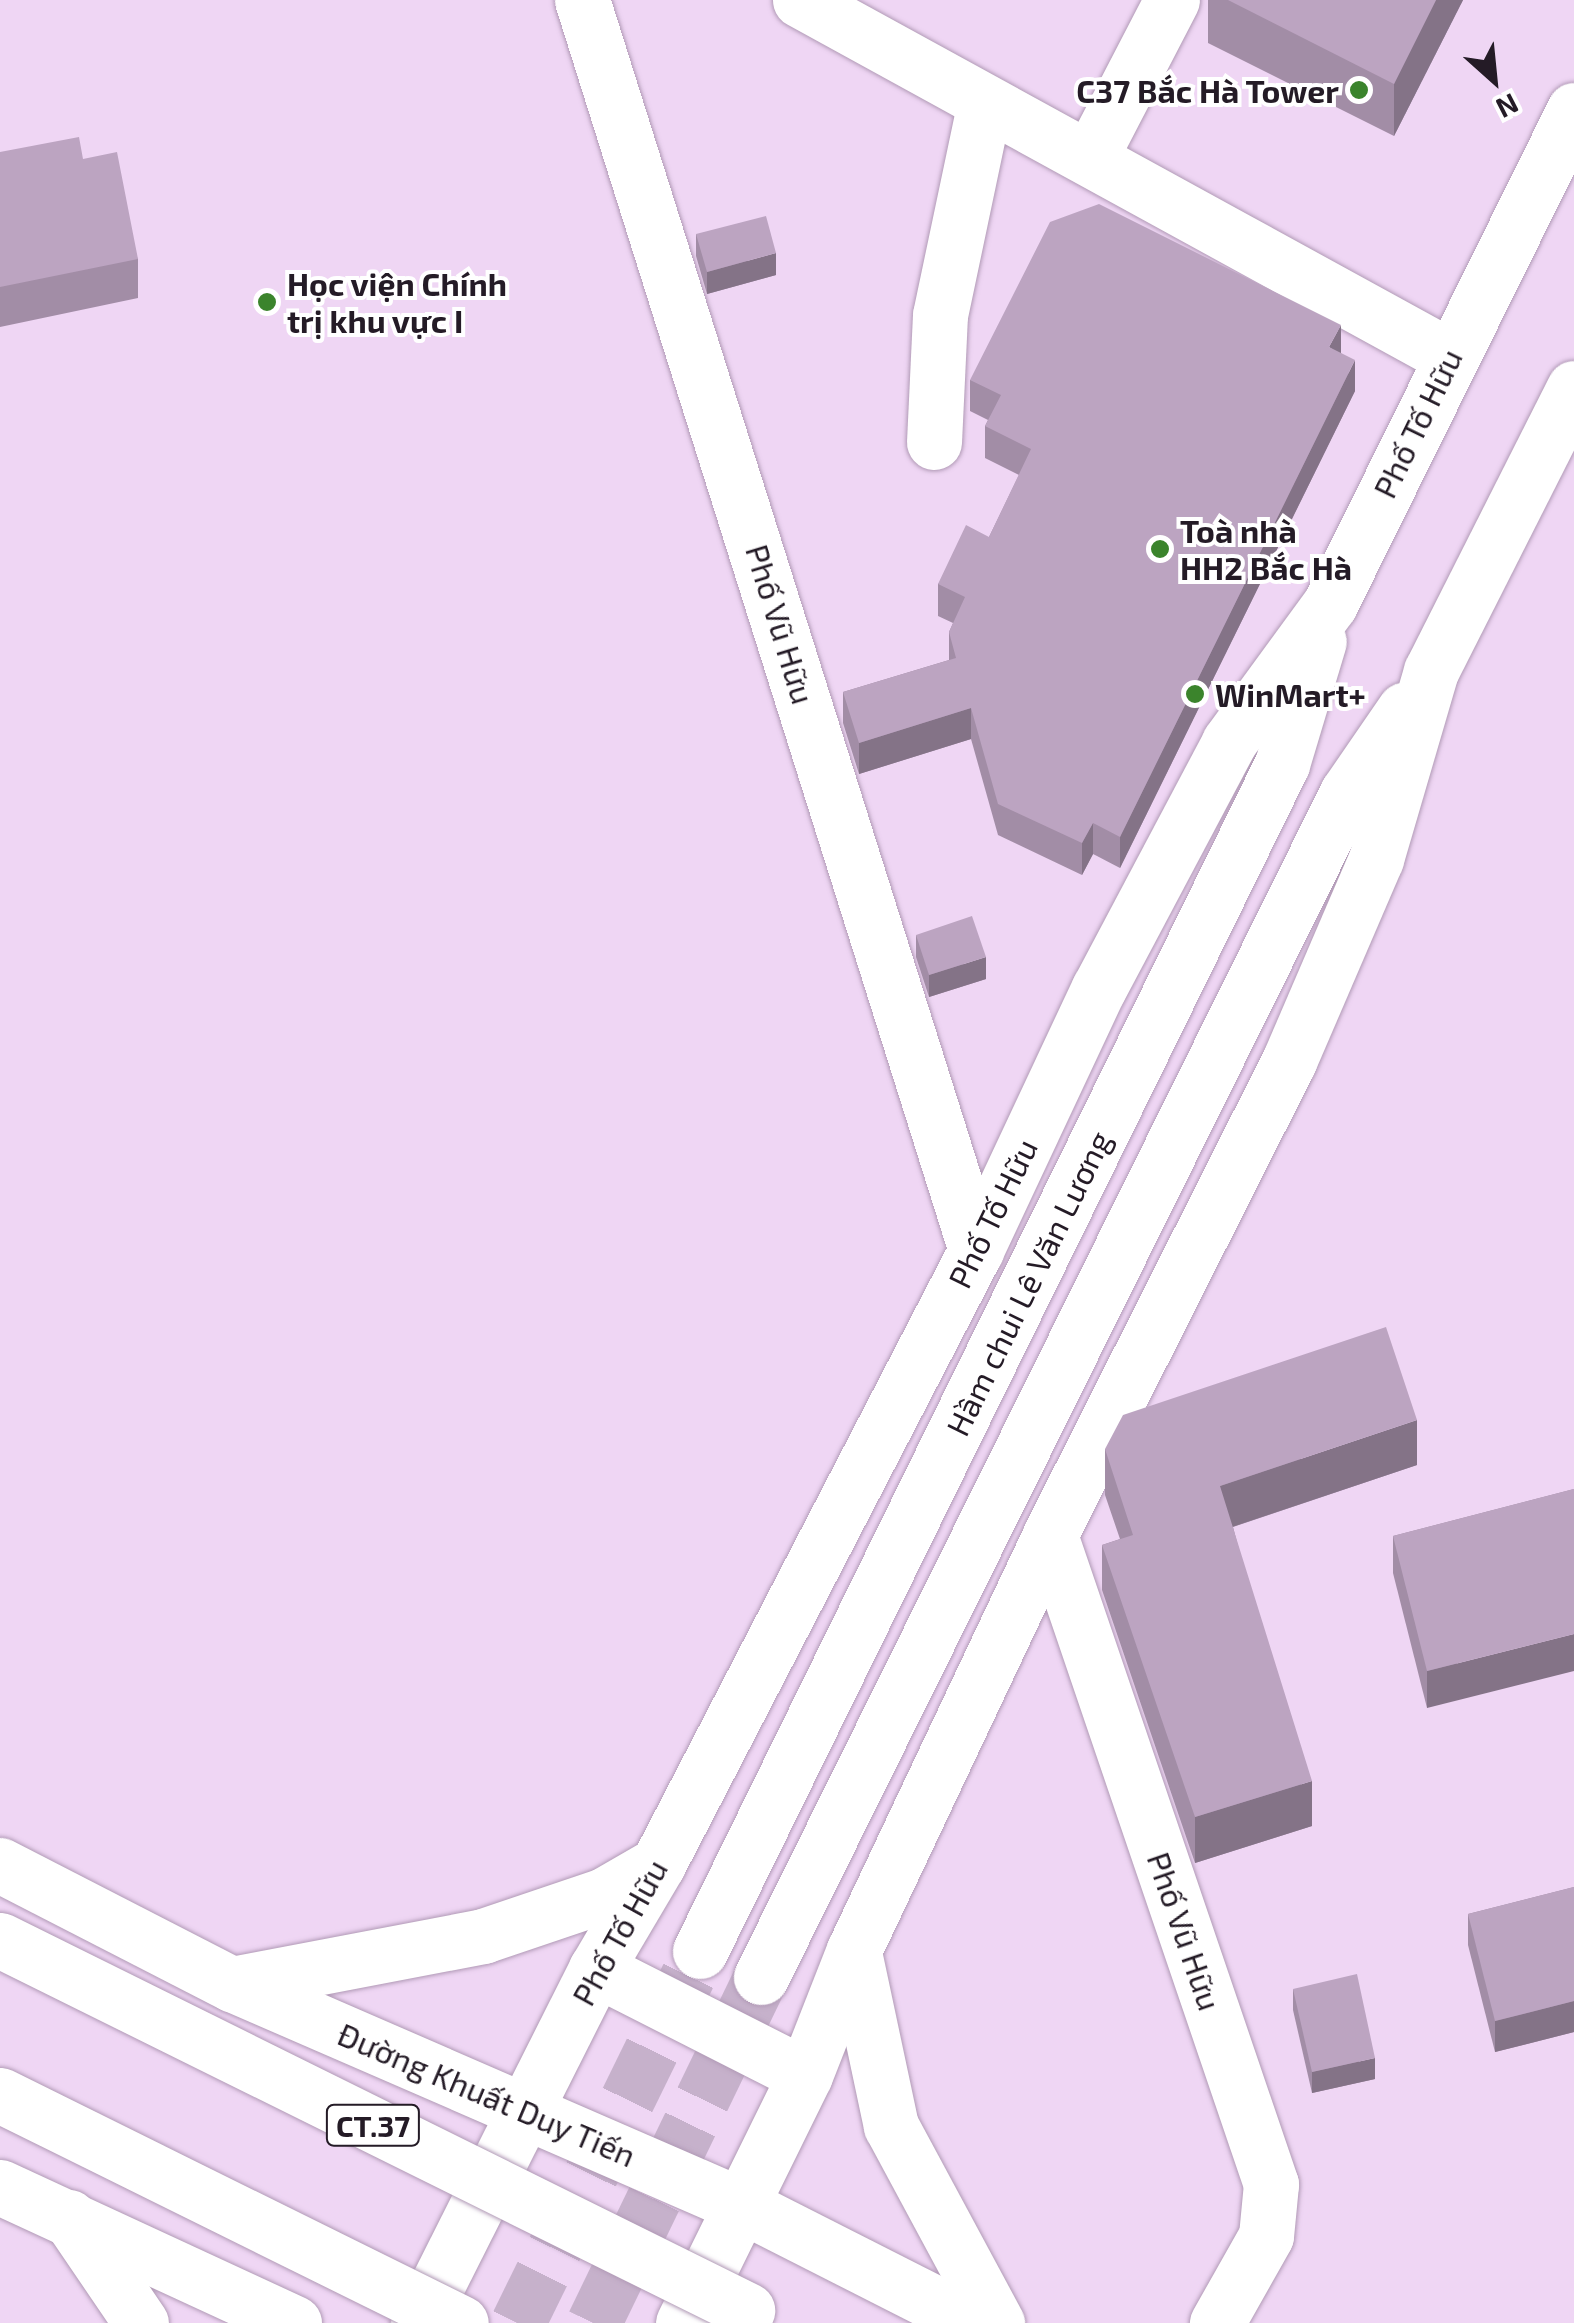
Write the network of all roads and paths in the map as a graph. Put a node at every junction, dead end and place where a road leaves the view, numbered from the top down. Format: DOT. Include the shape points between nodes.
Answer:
graph roads {
  1 [pos="582,0"];
  2 [pos="800,0"];
  3 [pos="1172,0"];
  4 [pos="984,107"];
  5 [pos="1574,110"];
  6 [pos="1091,156"];
  7 [pos="1449,356"];
  8 [pos="1574,388"];
  9 [pos="934,442"];
  10 [pos="1330,604"];
  11 [pos="1431,671"];
  12 [pos="976,1250"];
  13 [pos="1050,1535"];
  14 [pos="658,1864"];
  15 [pos="0,1865"];
  16 [pos="0,1940"];
  17 [pos="854,1950"];
  18 [pos="700,1951"];
  19 [pos="596,1969"];
  20 [pos="761,1977"];
  21 [pos="232,1984"];
  22 [pos="804,2075"];
  23 [pos="0,2095"];
  24 [pos="525,2110"];
  25 [pos="0,2187"];
  26 [pos="743,2206"];
  27 [pos="67,2215"];
  28 [pos="747,2310"];
  29 [pos="141,2323"];
  30 [pos="294,2323"];
  31 [pos="418,2323"];
  32 [pos="462,2323"];
  33 [pos="684,2323"];
  34 [pos="974,2323"];
  35 [pos="997,2323"];
  36 [pos="1217,2323"];
  1 -- 12 [label="main road, Phố Vũ Hữu"];
  2 -- 4 [label="main road"];
  3 -- 6 [label="main road"];
  4 -- 6 [label="main road"];
  4 -- 9 [label="main road" via="940,315"];
  5 -- 7 [label="main road, Phố Tố Hữu"];
  6 -- 7 [label="main road"];
  7 -- 10 [label="main road, Phố Tố Hữu"];
  8 -- 11 [label="main road"];
  10 -- 12 [label="main road, Phố Tố Hữu" via="1228,742 1099,988"];
  10 -- 18 [label="main road, Hầm chui Lê Văn Lương" via="1282,764"];
  11 -- 13 [label="main road" via="1376,859 1288,1061"];
  11 -- 20 [label="main road, Hầm chui Lê Văn Lương" via="1347,793"];
  12 -- 14 [label="main road, Phố Tố Hữu"];
  13 -- 17 [label="main road"];
  13 -- 36 [label="main road, Phố Vũ Hữu" via="1271,2184 1266,2236"];
  14 -- 19 [label="main road, Phố Tố Hữu"];
  14 -- 21 [label="main road" via="604,1896 483,1936"];
  15 -- 21 [label="main road, Đường Khuất Duy Tiến"];
  16 -- 28 [label="main road, CT.37, bridge"];
  17 -- 22 [label="main road"];
  17 -- 35 [label="main road" via="891,2126"];
  19 -- 22 [label="main road"];
  19 -- 24 [label="main road, Phố Tố Hữu"];
  21 -- 24 [label="main road, Đường Khuất Duy Tiến"];
  22 -- 26 [label="main road"];
  23 -- 32 [label="main road, bridge"];
  24 -- 26 [label="main road, Đường Khuất Duy Tiến"];
  24 -- 31 [label="main road, Phố Tố Hữu"];
  25 -- 27 [label="main road"];
  26 -- 33 [label="main road"];
  26 -- 34 [label="main road, Đường Khuất Duy Tiến"];
  27 -- 29 [label="main road"];
  27 -- 30 [label="main road"];
}
